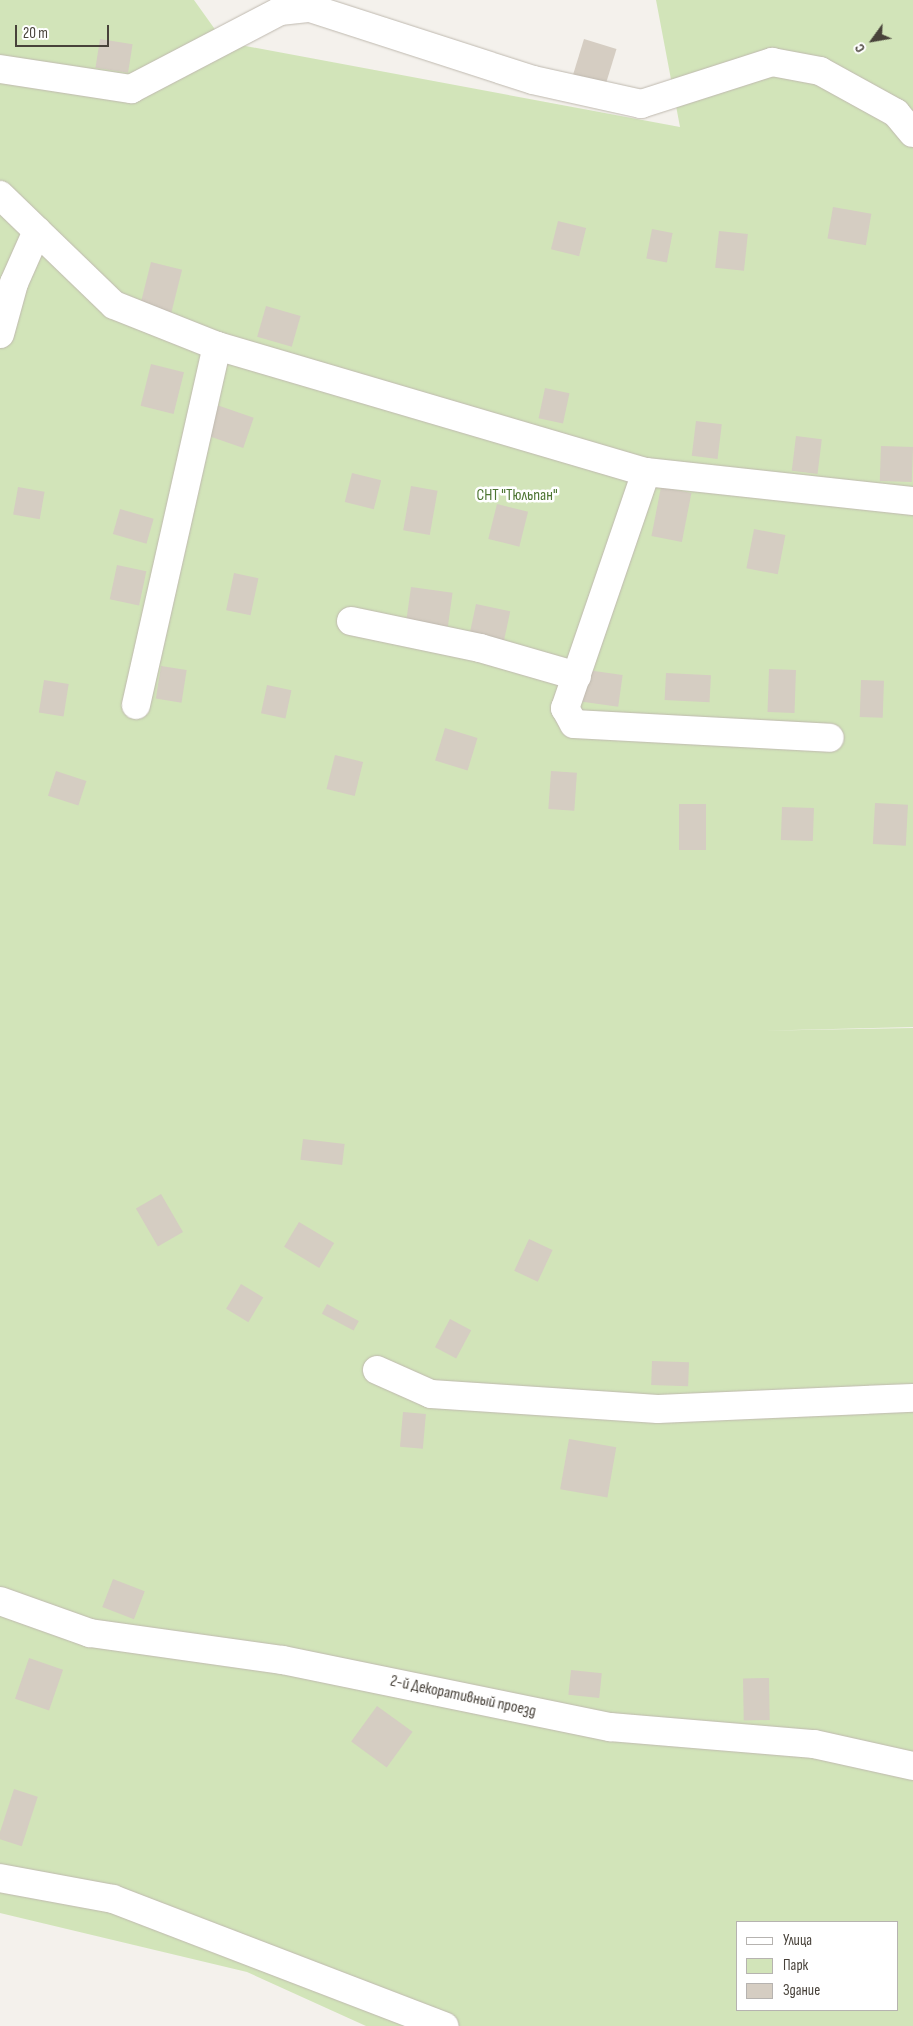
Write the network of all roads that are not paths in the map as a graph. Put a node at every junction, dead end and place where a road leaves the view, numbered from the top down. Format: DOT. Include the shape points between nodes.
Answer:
graph roads {
  1 [pos="0,68"];
  2 [pos="913,133"];
  3 [pos="2,200"];
  4 [pos="37,231"];
  5 [pos="0,334"];
  6 [pos="217,346"];
  7 [pos="646,472"];
  8 [pos="913,501"];
  9 [pos="351,621"];
  10 [pos="577,676"];
  11 [pos="136,705"];
  12 [pos="830,738"];
  13 [pos="377,1370"];
  14 [pos="913,1398"];
  15 [pos="8,1605"];
  16 [pos="913,1766"];
  17 [pos="0,1878"];
  18 [pos="444,2026"];
  1 -- 2 [label="street" via="131,89 280,11 310,8 533,80 642,104 772,62 820,71 896,113"];
  3 -- 4 [label="street"];
  4 -- 5 [label="street" via="14,283"];
  4 -- 6 [label="street" via="114,306"];
  6 -- 7 [label="street"];
  6 -- 11 [label="street"];
  7 -- 8 [label="street"];
  7 -- 10 [label="street"];
  9 -- 10 [label="street" via="480,648"];
  10 -- 12 [label="street" via="565,708 574,724"];
  13 -- 14 [label="street" via="431,1394 658,1409"];
  15 -- 16 [label="street, 2-й Декоративный проезд" via="90,1633 283,1660 610,1727 814,1744"];
  17 -- 18 [label="street" via="113,1899"];
}
